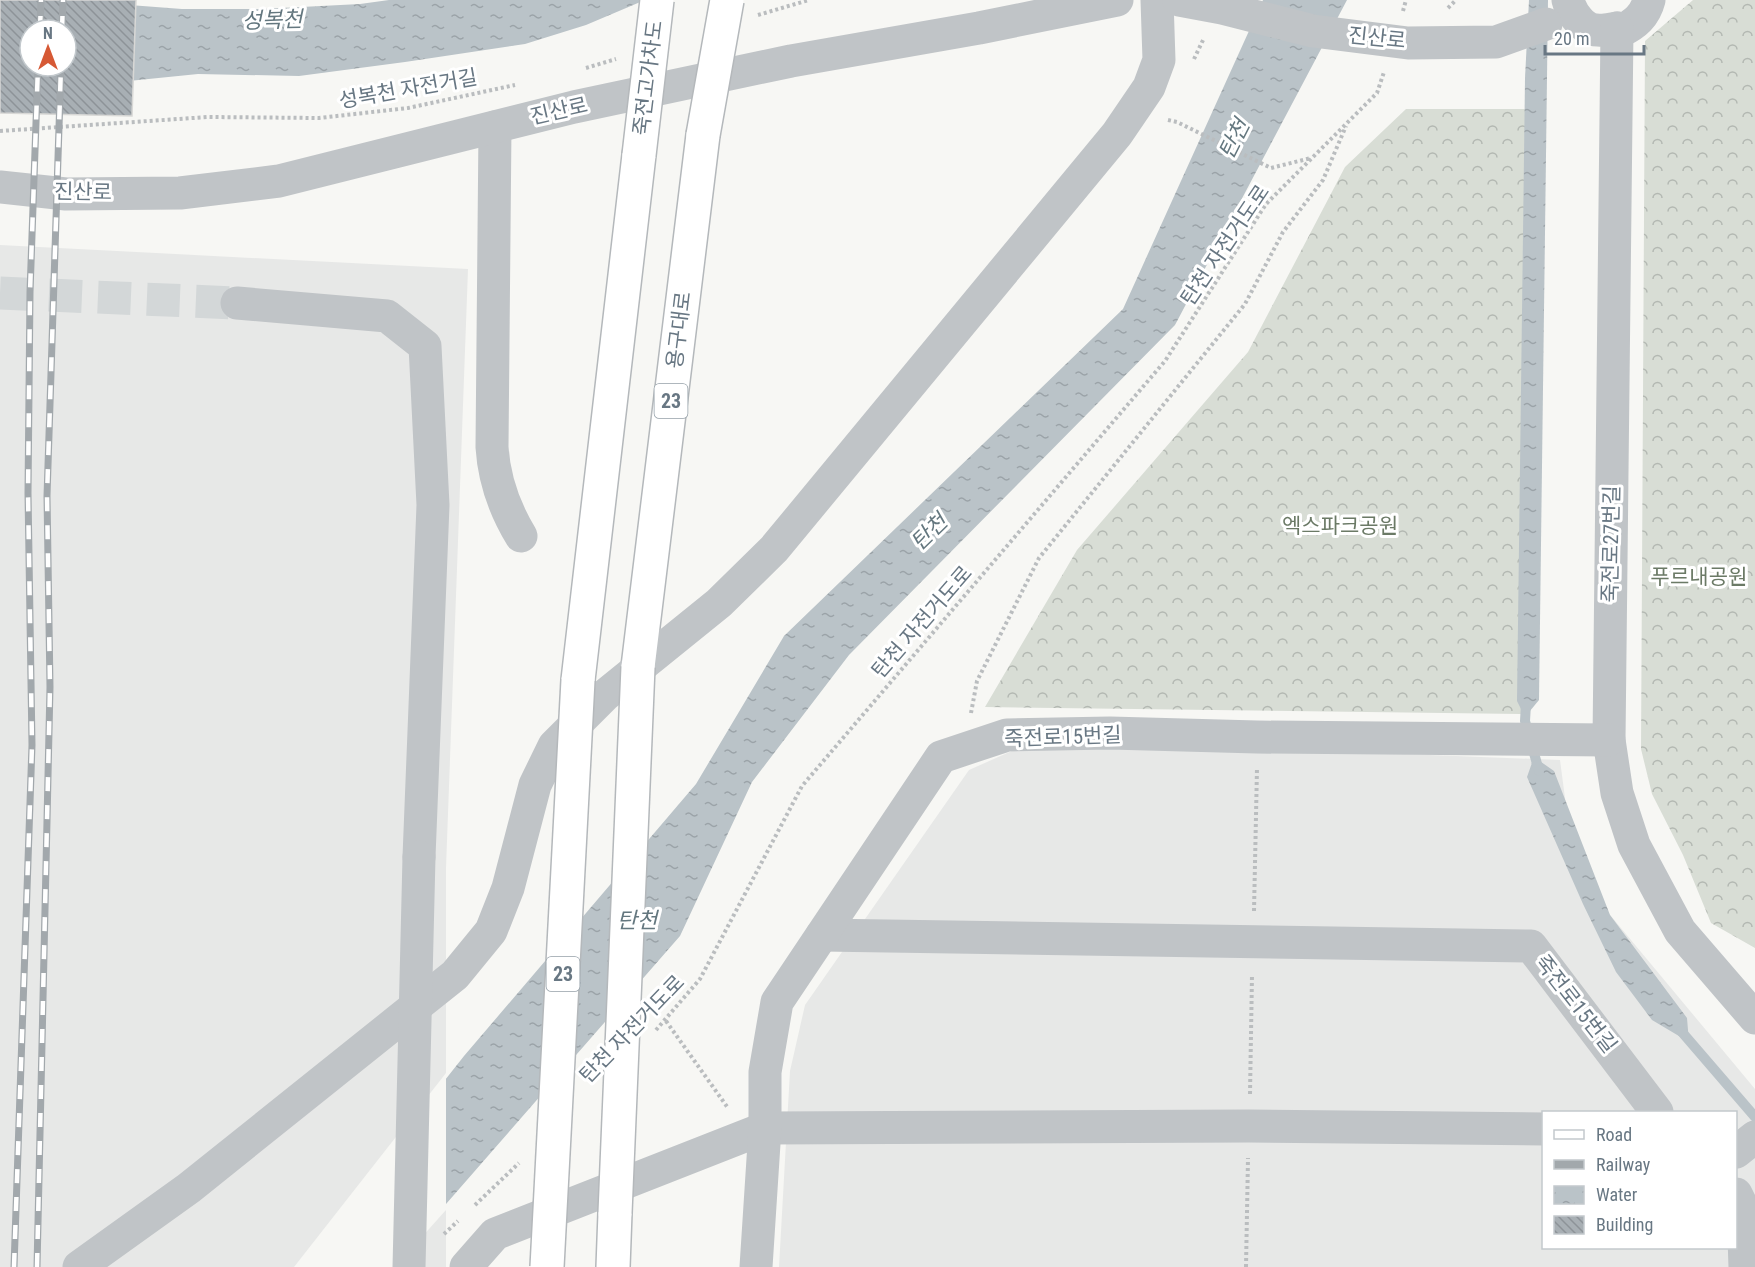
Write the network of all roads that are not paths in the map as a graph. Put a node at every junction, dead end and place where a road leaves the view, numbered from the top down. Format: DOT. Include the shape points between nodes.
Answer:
graph roads {
  1 [pos="648,0"];
  2 [pos="657,0"];
  3 [pos="716,0"];
  4 [pos="1117,0"];
  5 [pos="1157,0"];
  6 [pos="1179,0"];
  7 [pos="1649,0"];
  8 [pos="740,8"];
  9 [pos="1562,12"];
  10 [pos="1617,28"];
  11 [pos="495,127"];
  12 [pos="703,135"];
  13 [pos="639,155"];
  14 [pos="0,187"];
  15 [pos="237,303"];
  16 [pos="521,536"];
  17 [pos="1609,740"];
  18 [pos="822,935"];
  19 [pos="1755,1018"];
  20 [pos="1655,1111"];
  21 [pos="765,1128"];
  22 [pos="1542,1129"];
  23 [pos="1755,1137"];
  24 [pos="1737,1151"];
  25 [pos="1737,1196"];
  26 [pos="79,1267"];
  27 [pos="409,1267"];
  28 [pos="466,1267"];
  29 [pos="547,1267"];
  30 [pos="613,1267"];
  31 [pos="756,1267"];
  32 [pos="1745,1267"];
  1 -- 13 [label="main road, 23, bridge"];
  2 -- 13 [label="main road, 죽전고가차도, bridge"];
  3 -- 12 [label="main road, bridge"];
  4 -- 11 [label="street, 진산로" via="791,61"];
  5 -- 26 [label="street" via="1159,60 1149,87 1117,134 774,549 719,603 604,696 554,746 535,784 508,888 491,932 455,975 189,1188"];
  6 -- 9 [label="street, 진산로, bridge" via="1313,31 1408,43 1496,42"];
  7 -- 10 [label="street" via="1643,16 1633,25 1621,31"];
  8 -- 12 [label="main road, 23, bridge"];
  9 -- 10 [label="street" via="1596,31"];
  10 -- 17 [label="street, 죽전로27번길"];
  11 -- 14 [label="street, 진산로" via="279,182 180,193 66,194"];
  11 -- 16 [label="street" via="492,447 494,472 508,515"];
  12 -- 30 [label="main road, 용구대로 / 23, bridge" via="638,667"];
  13 -- 29 [label="main road, 23, bridge" via="578,680"];
  15 -- 27 [label="street, bridge" via="387,316 425,346 433,506"];
  17 -- 18 [label="street, 죽전로15번길" via="1007,735 941,757"];
  17 -- 19 [label="street, 죽전로27번길" via="1617,793 1634,845 1680,931"];
  18 -- 20 [label="street, 죽전로15번길" via="1531,946"];
  18 -- 21 [label="street, 죽전로15번길" via="777,1002 765,1072"];
  21 -- 22 [label="street"];
  21 -- 28 [label="street" via="495,1234"];
  21 -- 31 [label="street, 죽전로15번길"];
  23 -- 24 [label="street"];
  25 -- 32 [label="street" via="1743,1208"];
}
